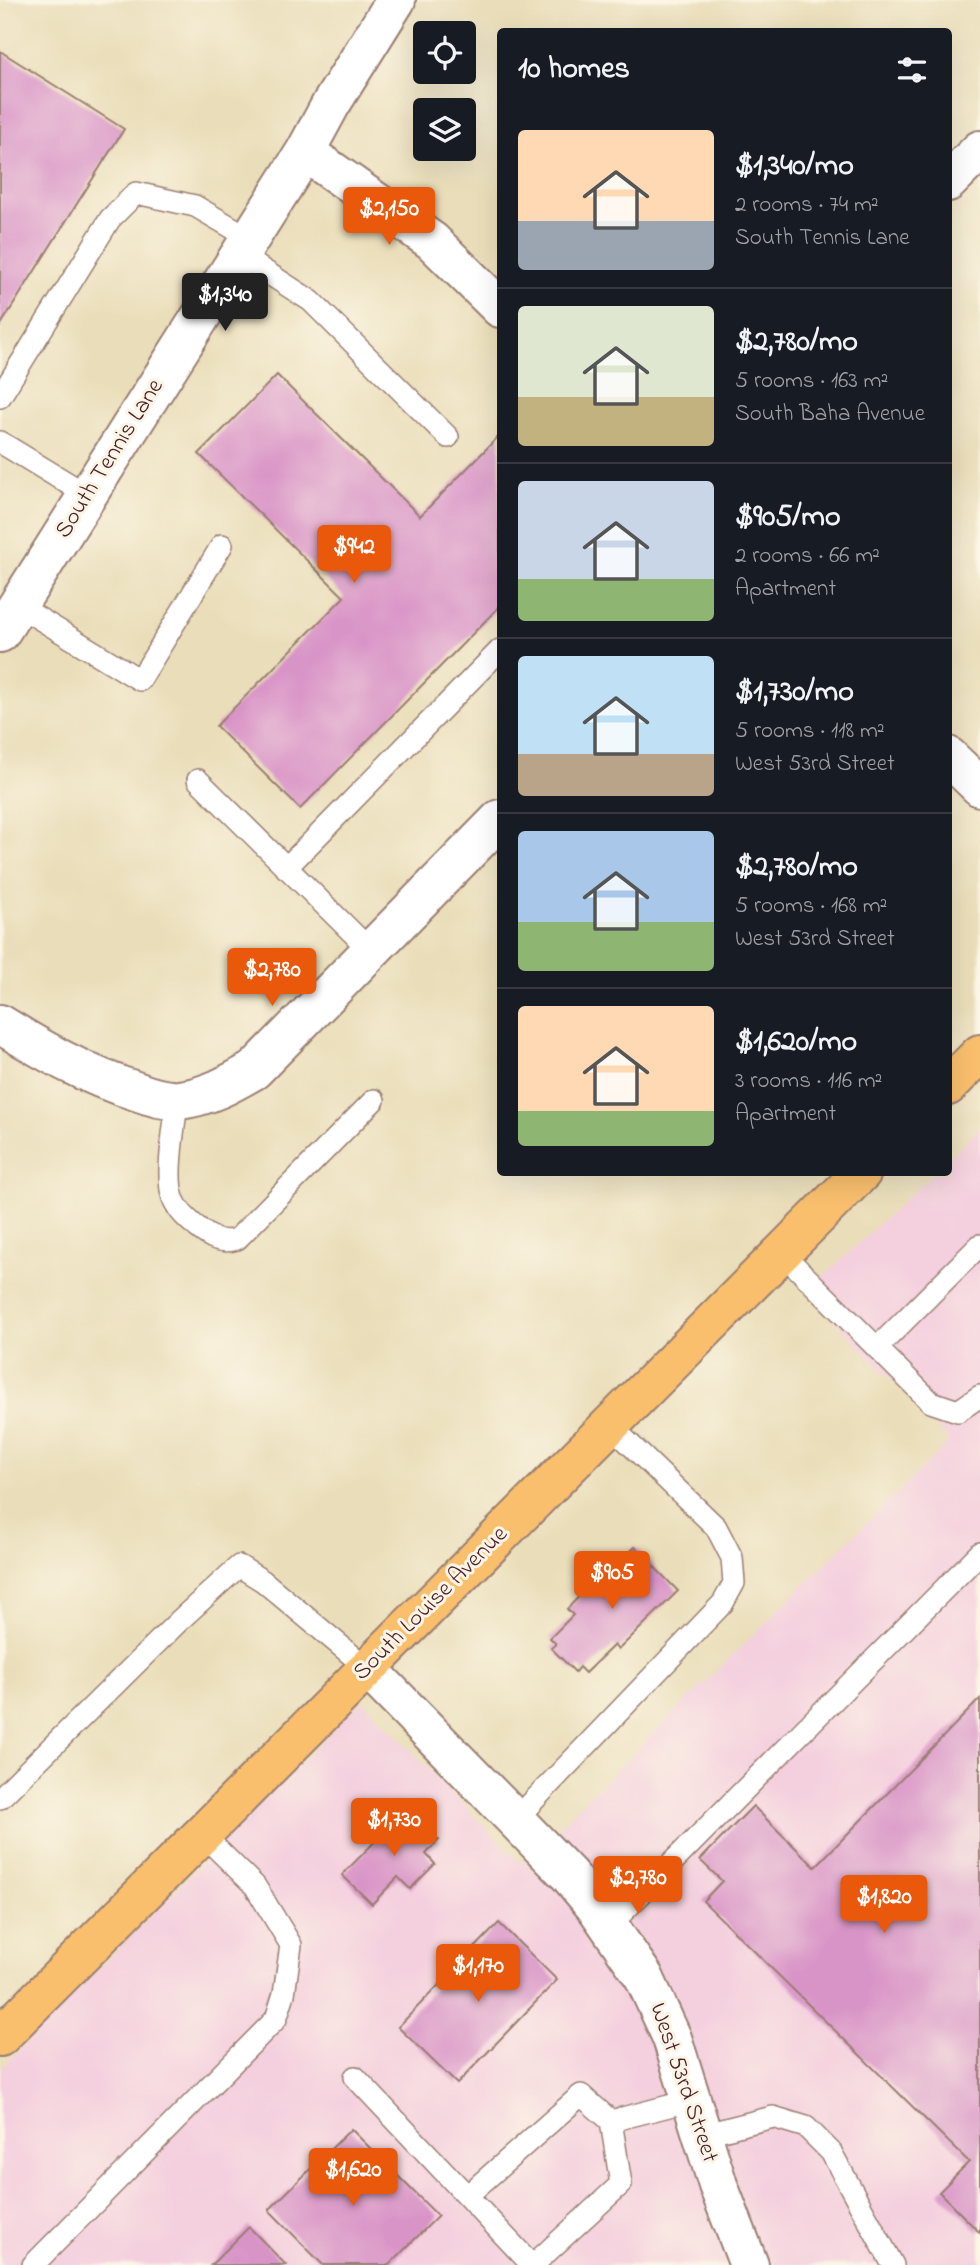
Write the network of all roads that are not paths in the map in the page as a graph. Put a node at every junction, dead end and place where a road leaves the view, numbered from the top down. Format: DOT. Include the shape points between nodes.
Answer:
graph roads {
  1 [pos="396,0"];
  2 [pos="980,150"];
  3 [pos="305,152"];
  4 [pos="952,178"];
  5 [pos="245,247"];
  6 [pos="497,305"];
  7 [pos="0,397"];
  8 [pos="448,437"];
  9 [pos="0,442"];
  10 [pos="87,495"];
  11 [pos="222,545"];
  12 [pos="9,619"];
  13 [pos="497,653"];
  14 [pos="952,760"];
  15 [pos="198,780"];
  16 [pos="980,787"];
  17 [pos="496,831"];
  18 [pos="286,868"];
  19 [pos="371,951"];
  20 [pos="0,1024"];
  21 [pos="980,1055"];
  22 [pos="952,1082"];
  23 [pos="177,1100"];
  24 [pos="374,1100"];
  25 [pos="858,1176"];
  26 [pos="980,1245"];
  27 [pos="782,1253"];
  28 [pos="877,1348"];
  29 [pos="980,1396"];
  30 [pos="610,1425"];
  31 [pos="980,1553"];
  32 [pos="367,1668"];
  33 [pos="0,1798"];
  34 [pos="516,1820"];
  35 [pos="202,1834"];
  36 [pos="609,1926"];
  37 [pos="0,2037"];
  38 [pos="355,2077"];
  39 [pos="697,2117"];
  40 [pos="611,2121"];
  41 [pos="468,2196"];
  42 [pos="33,2265"];
  43 [pos="533,2265"];
  44 [pos="749,2265"];
  45 [pos="893,2265"];
  1 -- 3 [label="street, South Tennis Lane"];
  2 -- 4 [label="street"];
  3 -- 5 [label="street, South Tennis Lane"];
  3 -- 6 [label="street" via="432,241"];
  5 -- 7 [label="lane" via="195,206 136,193 110,219"];
  5 -- 8 [label="lane" via="311,300"];
  5 -- 10 [label="street, South Tennis Lane"];
  9 -- 10 [label="lane"];
  10 -- 12 [label="street, South Tennis Lane"];
  11 -- 12 [label="lane" via="139,680"];
  13 -- 18 [label="lane"];
  14 -- 16 [label="street"];
  15 -- 18 [label="lane"];
  17 -- 19 [label="street"];
  18 -- 19 [label="lane"];
  19 -- 23 [label="street" via="254,1070 219,1090"];
  20 -- 23 [label="street" via="108,1082"];
  21 -- 22 [label="main road"];
  23 -- 24 [label="lane" via="170,1177 173,1198 182,1215 208,1237 226,1242 237,1239"];
  25 -- 27 [label="main road, South Louise Avenue"];
  26 -- 28 [label="lane"];
  27 -- 28 [label="lane"];
  27 -- 30 [label="main road, South Louise Avenue"];
  28 -- 29 [label="lane" via="932,1402 958,1411"];
  30 -- 32 [label="main road, South Louise Avenue"];
  30 -- 34 [label="lane" via="716,1527 732,1558 734,1583 723,1603"];
  31 -- 36 [label="lane"];
  32 -- 33 [label="lane" via="239,1566"];
  32 -- 34 [label="street, West 53rd Street"];
  32 -- 35 [label="main road, South Louise Avenue"];
  34 -- 36 [label="street, West 53rd Street" via="569,1875"];
  35 -- 37 [label="main road, South Louise Avenue"];
  35 -- 42 [label="lane" via="255,1886 290,1945 276,2019"];
  36 -- 39 [label="street, West 53rd Street" via="644,1977 672,2038"];
  38 -- 41 [label="lane"];
  39 -- 40 [label="lane"];
  39 -- 44 [label="street, West 53rd Street"];
  39 -- 45 [label="lane" via="773,2117 806,2127 831,2152"];
  40 -- 41 [label="lane" via="581,2095"];
  40 -- 43 [label="lane" via="621,2184"];
  41 -- 43 [label="lane"];
}
